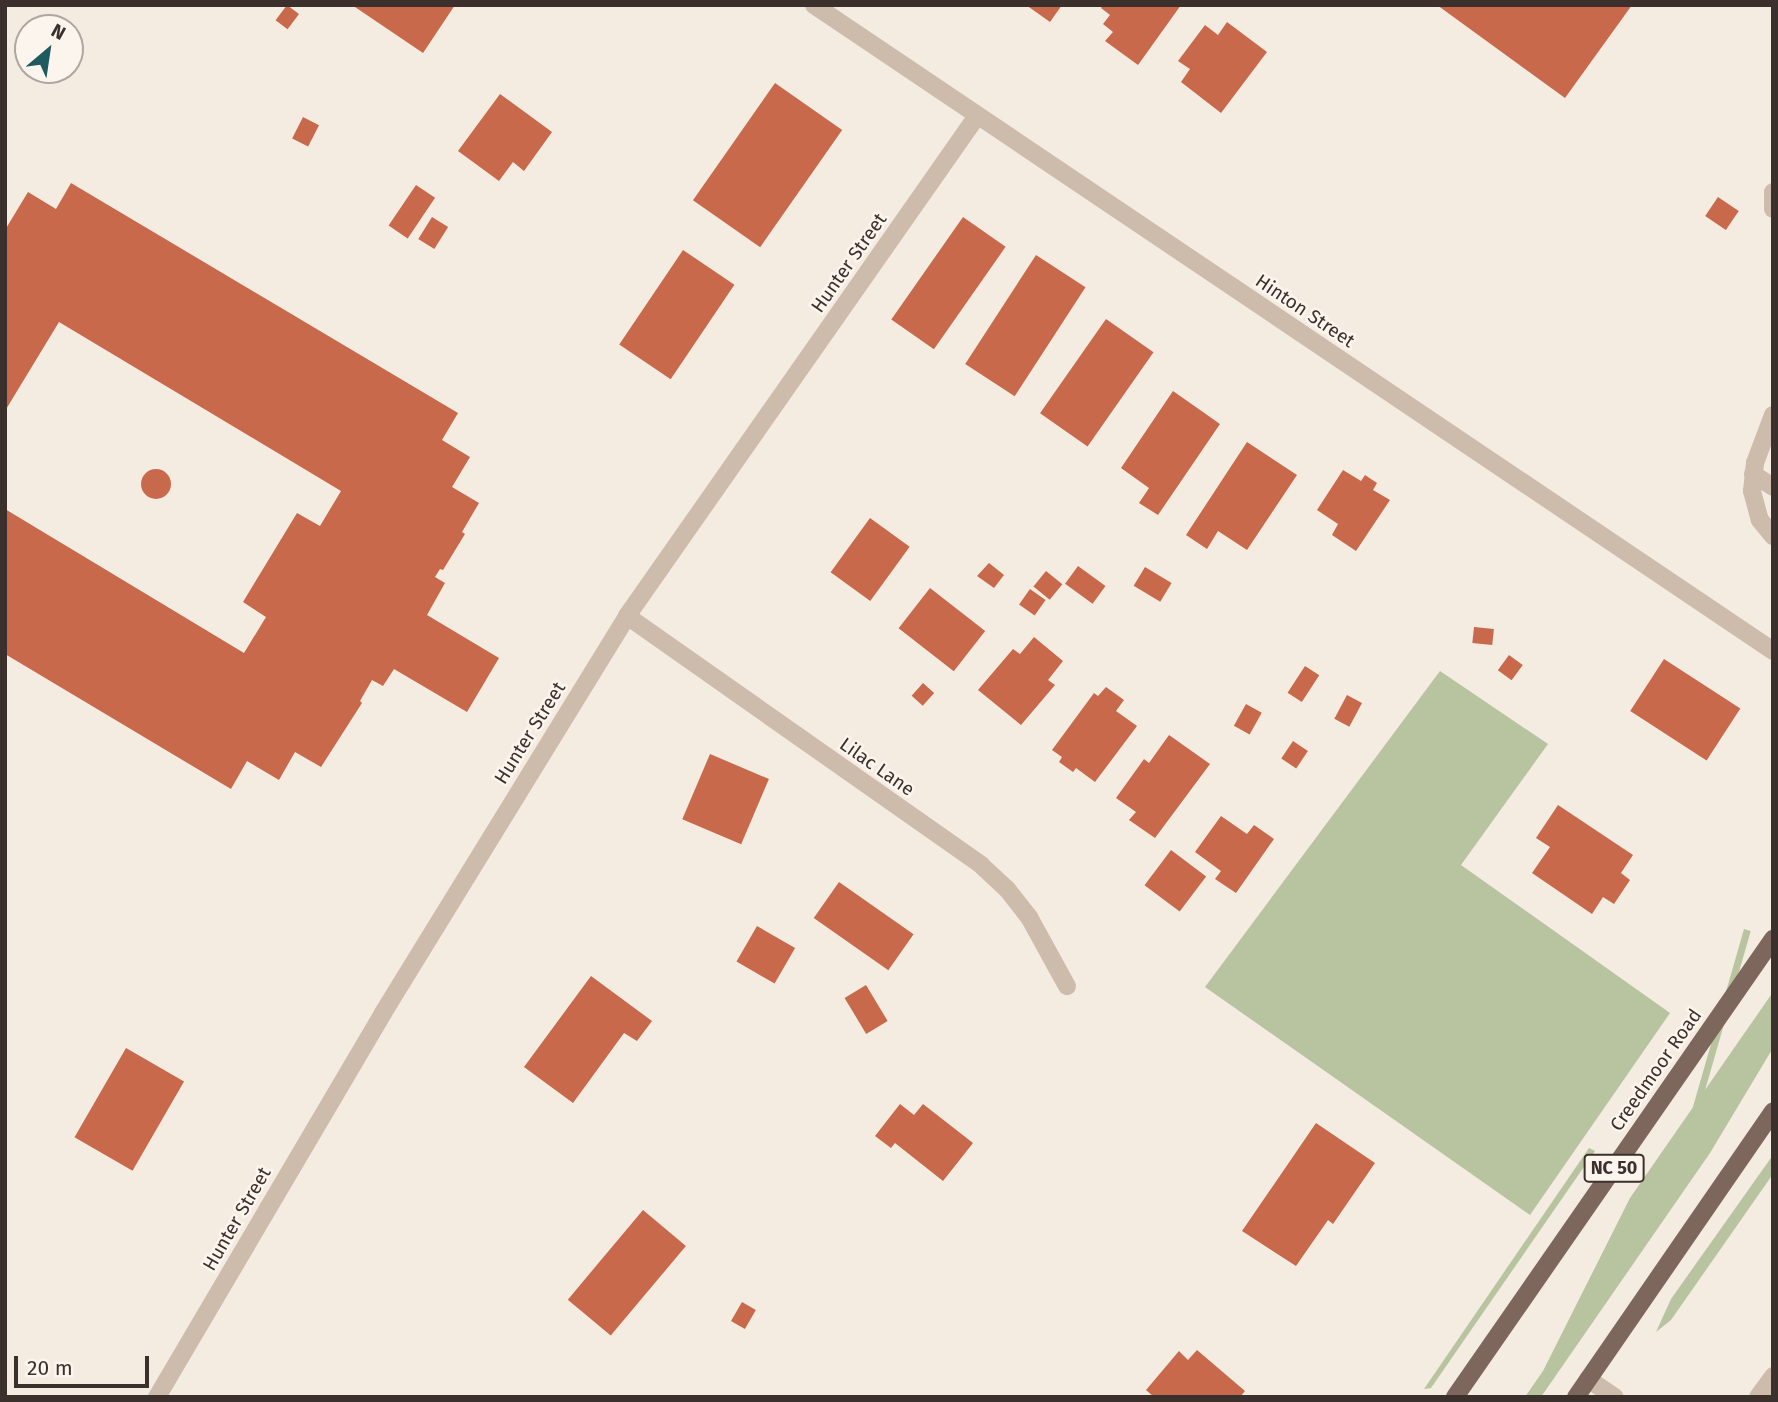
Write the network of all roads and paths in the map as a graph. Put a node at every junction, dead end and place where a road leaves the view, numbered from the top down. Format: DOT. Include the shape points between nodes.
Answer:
graph roads {
  1 [pos="814,5"];
  2 [pos="977,116"];
  3 [pos="1773,192"];
  4 [pos="1773,209"];
  5 [pos="1771,424"];
  6 [pos="1766,452"];
  7 [pos="1754,474"];
  8 [pos="1773,487"];
  9 [pos="1773,536"];
  10 [pos="627,616"];
  11 [pos="1773,651"];
  12 [pos="1773,939"];
  13 [pos="1067,986"];
  14 [pos="1773,1111"];
  15 [pos="1773,1376"];
  16 [pos="1588,1379"];
  17 [pos="157,1397"];
  18 [pos="1455,1397"];
  19 [pos="1576,1397"];
  20 [pos="1615,1397"];
  21 [pos="1758,1397"];
  1 -- 2 [label="street, Hinton Street"];
  2 -- 10 [label="street, Hunter Street"];
  2 -- 11 [label="street, Hinton Street"];
  3 -- 4 [label="street"];
  5 -- 6 [label="street"];
  6 -- 7 [label="street"];
  7 -- 8 [label="street"];
  7 -- 9 [label="street" via="1754,507"];
  10 -- 13 [label="street, Lilac Lane" via="981,865 1029,917"];
  10 -- 17 [label="street, Hunter Street" via="383,1013"];
  12 -- 18 [label="main road, Creedmoor Road / NC 50"];
  14 -- 16 [label="main road"];
  15 -- 21 [label="street"];
  16 -- 19 [label="main road"];
  16 -- 20 [label="street"];
}
